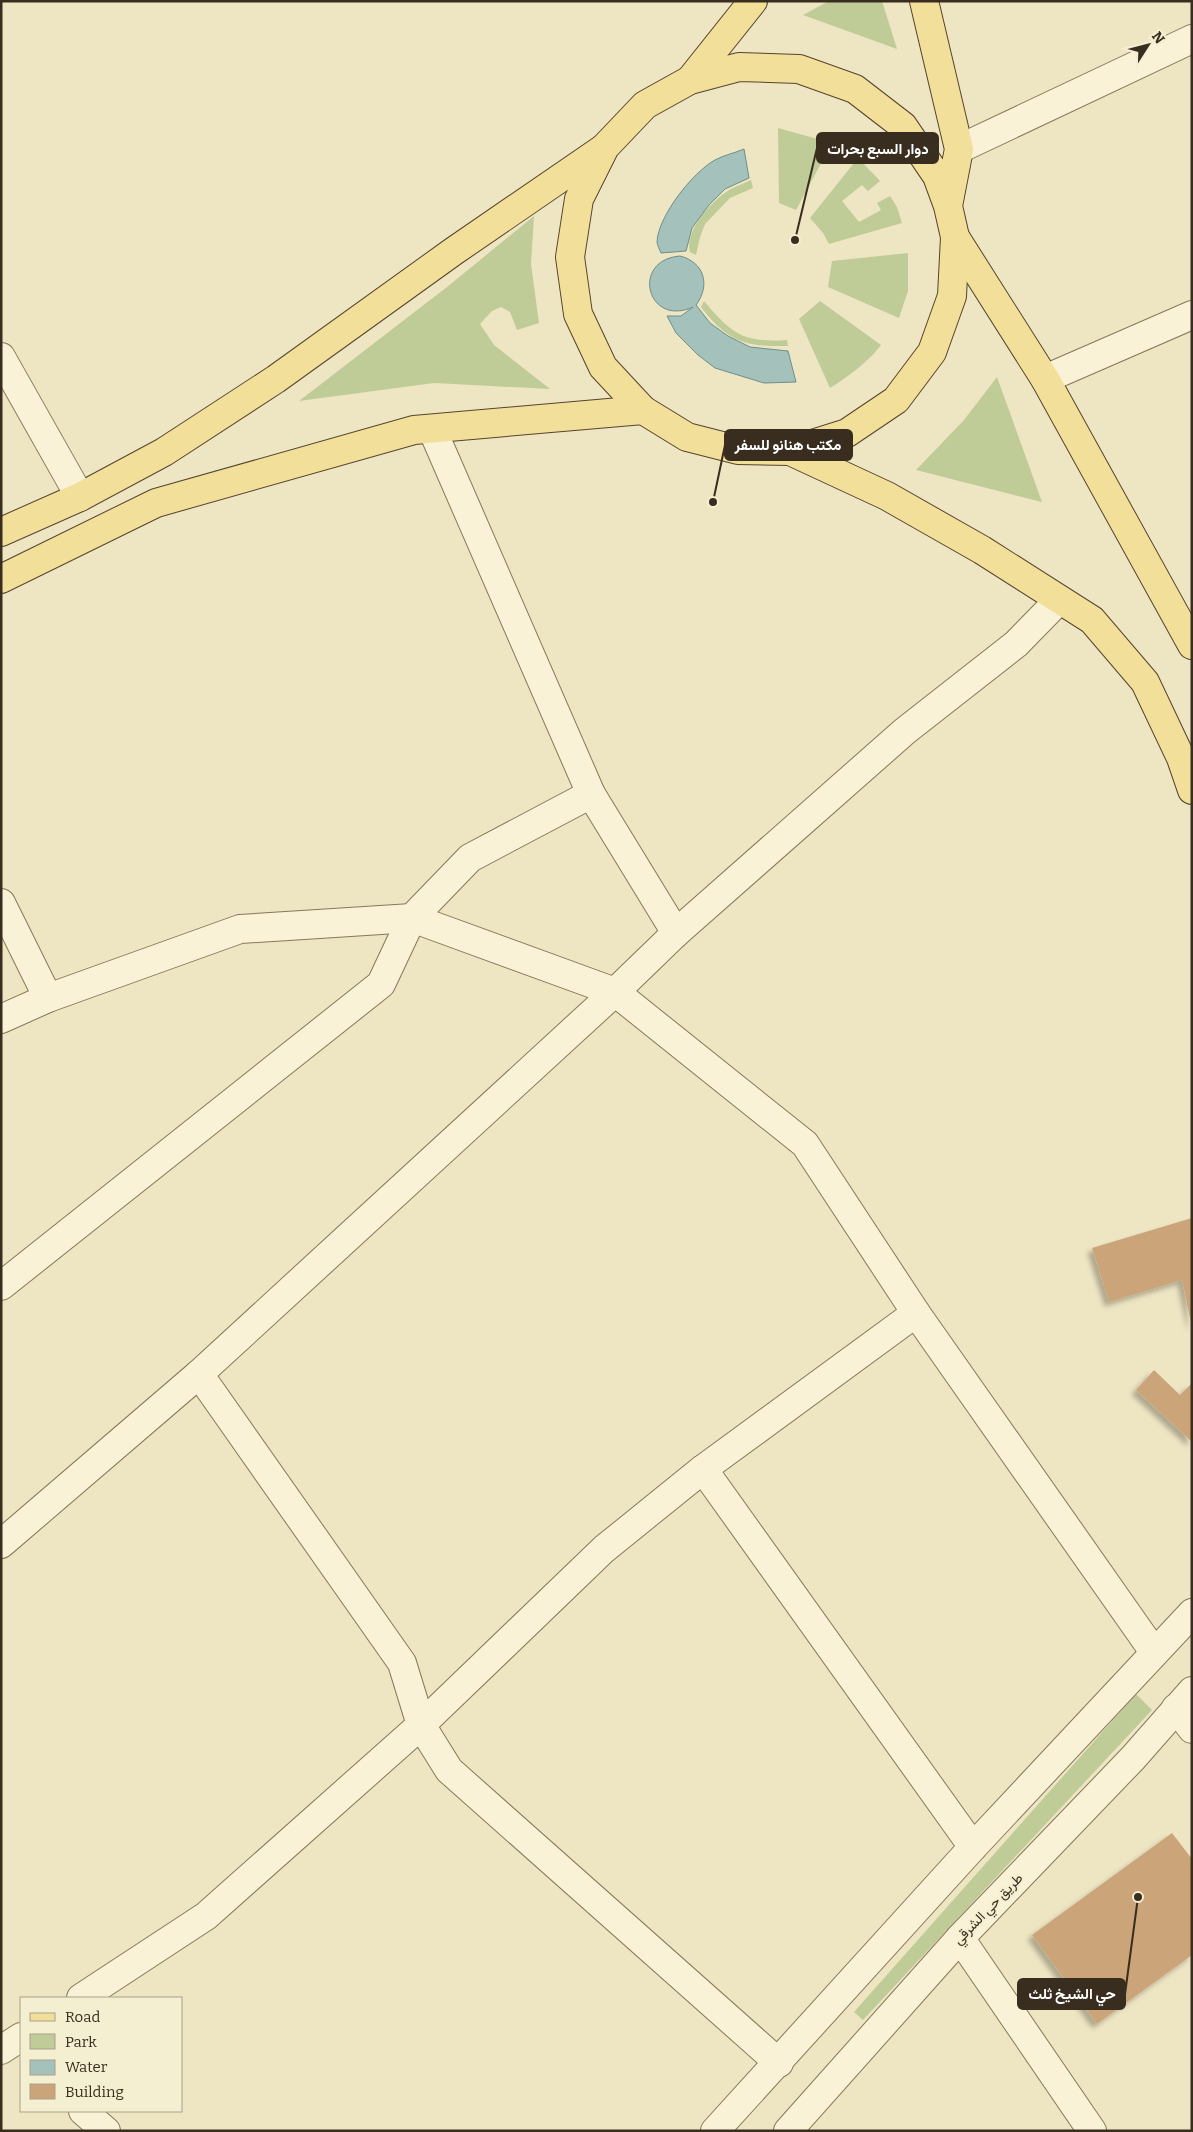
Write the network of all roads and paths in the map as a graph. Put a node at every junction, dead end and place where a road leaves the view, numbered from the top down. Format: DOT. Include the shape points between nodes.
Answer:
graph roads {
  1 [pos="753,1"];
  2 [pos="924,1"];
  3 [pos="1192,39"];
  4 [pos="690,80"];
  5 [pos="605,147"];
  6 [pos="959,149"];
  7 [pos="948,206"];
  8 [pos="954,237"];
  9 [pos="1192,315"];
  10 [pos="1,357"];
  11 [pos="1045,379"];
  12 [pos="643,410"];
  13 [pos="432,429"];
  14 [pos="790,450"];
  15 [pos="80,496"];
  16 [pos="1,532"];
  17 [pos="1,579"];
  18 [pos="1059,600"];
  19 [pos="1191,639"];
  20 [pos="1192,790"];
  21 [pos="591,794"];
  22 [pos="1,903"];
  23 [pos="412,918"];
  24 [pos="676,933"];
  25 [pos="615,992"];
  26 [pos="48,998"];
  27 [pos="1,1020"];
  28 [pos="1,1286"];
  29 [pos="916,1313"];
  30 [pos="199,1374"];
  31 [pos="703,1469"];
  32 [pos="1,1544"];
  33 [pos="1192,1613"];
  34 [pos="1154,1652"];
  35 [pos="1187,1709"];
  36 [pos="421,1725"];
  37 [pos="973,1847"];
  38 [pos="960,1938"];
  39 [pos="83,1997"];
  40 [pos="779,2063"];
  41 [pos="84,2112"];
  42 [pos="106,2131"];
  43 [pos="715,2131"];
  44 [pos="788,2131"];
  45 [pos="1092,2131"];
  1 -- 4 [label="main road"];
  2 -- 6 [label="main road"];
  3 -- 6 [label="street"];
  4 -- 5 [label="main road" via="645,105"];
  4 -- 7 [label="main road" via="739,67 799,69 855,89 903,126 937,176"];
  5 -- 12 [label="main road" via="579,199 570,256 578,314 603,367"];
  5 -- 15 [label="main road" via="276,379 164,452"];
  6 -- 7 [label="main road"];
  7 -- 8 [label="main road"];
  8 -- 11 [label="main road"];
  8 -- 14 [label="main road" via="952,296 932,352 896,400 847,433"];
  9 -- 11 [label="street"];
  10 -- 15 [label="street"];
  11 -- 19 [label="main road"];
  12 -- 13 [label="main road"];
  12 -- 14 [label="main road" via="687,437 738,450"];
  13 -- 17 [label="main road" via="414,430 156,503"];
  13 -- 21 [label="street"];
  14 -- 18 [label="main road" via="886,496 982,550"];
  15 -- 16 [label="main road"];
  18 -- 20 [label="main road" via="1092,620 1145,682 1181,758"];
  18 -- 24 [label="street" via="1016,644 905,732"];
  21 -- 23 [label="street" via="470,858"];
  21 -- 24 [label="street"];
  22 -- 26 [label="street"];
  23 -- 25 [label="street"];
  23 -- 26 [label="street" via="240,929"];
  23 -- 28 [label="street" via="381,984"];
  24 -- 25 [label="street"];
  25 -- 29 [label="street" via="805,1144"];
  25 -- 30 [label="street"];
  26 -- 27 [label="street"];
  29 -- 31 [label="street"];
  29 -- 34 [label="street"];
  30 -- 32 [label="street"];
  30 -- 36 [label="street" via="402,1663"];
  31 -- 36 [label="street" via="604,1549"];
  31 -- 37 [label="street"];
  33 -- 34 [label="street"];
  34 -- 37 [label="street"];
  35 -- 38 [label="street, طريق حي الشرقي" via="1133,1758"];
  36 -- 39 [label="street" via="206,1916"];
  36 -- 40 [label="street" via="449,1770"];
  37 -- 40 [label="street"];
  38 -- 44 [label="street, طريق حي الشرقي"];
  38 -- 45 [label="street"];
  40 -- 43 [label="street"];
  41 -- 42 [label="street"];
}
